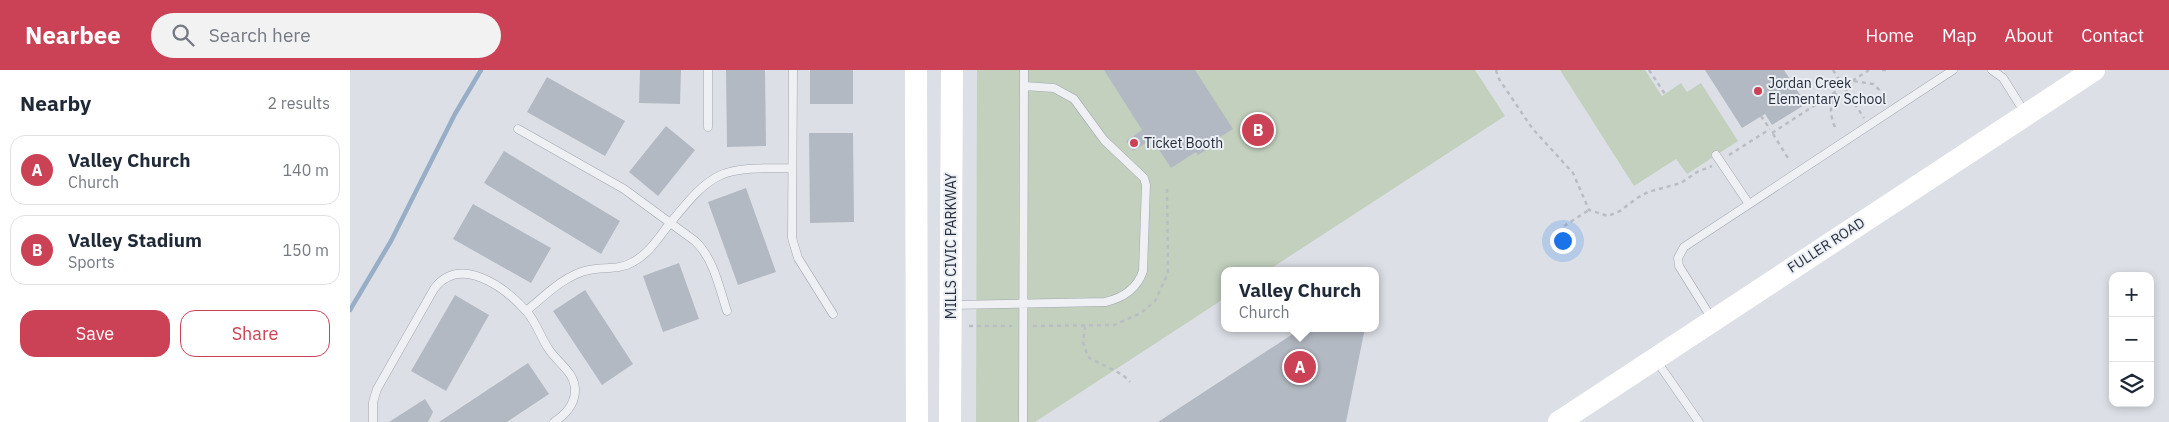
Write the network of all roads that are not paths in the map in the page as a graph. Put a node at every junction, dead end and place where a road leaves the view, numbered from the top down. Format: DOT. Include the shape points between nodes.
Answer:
graph roads {
  1 [pos="708,70"];
  2 [pos="793,70"];
  3 [pos="916,70"];
  4 [pos="952,70"];
  5 [pos="1024,70"];
  6 [pos="1953,70"];
  7 [pos="1992,70"];
  8 [pos="2094,70"];
  9 [pos="1024,86"];
  10 [pos="2026,114"];
  11 [pos="708,127"];
  12 [pos="518,129"];
  13 [pos="1718,158"];
  14 [pos="792,168"];
  15 [pos="1749,204"];
  16 [pos="671,222"];
  17 [pos="1024,304"];
  18 [pos="951,305"];
  19 [pos="526,311"];
  20 [pos="727,311"];
  21 [pos="833,314"];
  22 [pos="1712,320"];
  23 [pos="1655,358"];
  24 [pos="373,422"];
  25 [pos="554,422"];
  26 [pos="917,422"];
  27 [pos="950,422"];
  28 [pos="1023,422"];
  29 [pos="1559,422"];
  30 [pos="1699,422"];
  1 -- 11 [label="lane"];
  2 -- 14 [label="lane"];
  3 -- 26 [label="main road"];
  4 -- 18 [label="main road, MILLS CIVIC PARKWAY"];
  5 -- 9 [label="lane"];
  6 -- 15 [label="lane"];
  7 -- 10 [label="lane" via="2003,78"];
  8 -- 10 [label="main road, FULLER ROAD"];
  9 -- 17 [label="lane"];
  9 -- 17 [label="lane" via="1054,88 1074,99 1104,140 1141,174 1146,185 1144,271 1131,290 1105,302"];
  10 -- 22 [label="main road, FULLER ROAD"];
  12 -- 16 [label="lane" via="624,189"];
  13 -- 15 [label="lane"];
  14 -- 16 [label="lane" via="750,168 722,173 696,191"];
  14 -- 21 [label="lane" via="792,238 796,253"];
  15 -- 22 [label="lane" via="1684,247 1678,258 1679,266"];
  16 -- 19 [label="lane" via="643,256 631,264 576,274"];
  16 -- 20 [label="lane" via="703,248"];
  17 -- 18 [label="lane"];
  17 -- 28 [label="lane"];
  18 -- 27 [label="main road, MILLS CIVIC PARKWAY"];
  19 -- 24 [label="lane" via="479,277 467,273 446,277 434,289 378,389 372,402"];
  19 -- 25 [label="lane" via="549,350 569,371 574,382 573,402"];
  22 -- 23 [label="main road, FULLER ROAD"];
  23 -- 29 [label="main road, FULLER ROAD"];
  23 -- 30 [label="lane"];
}
